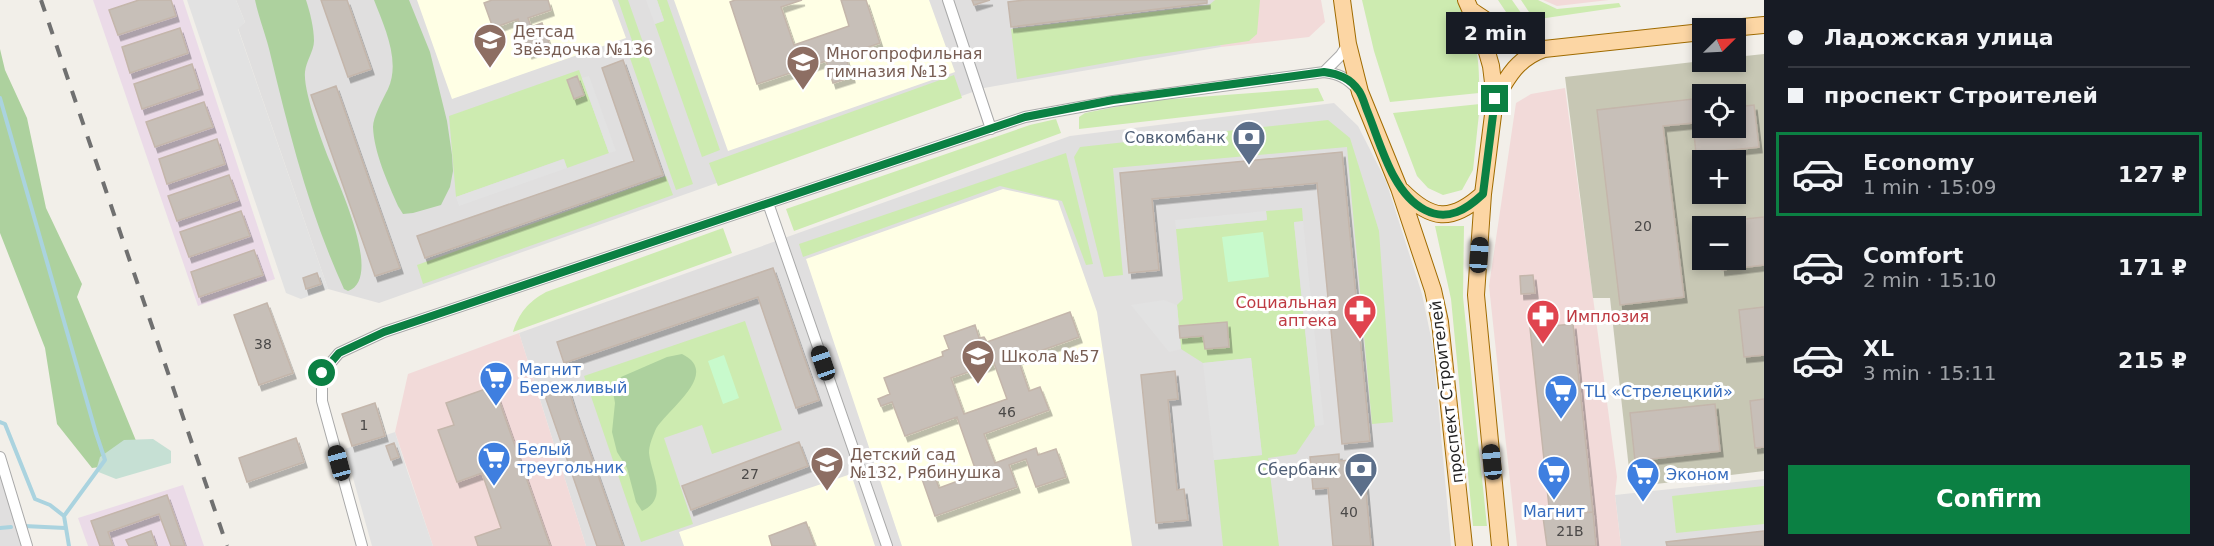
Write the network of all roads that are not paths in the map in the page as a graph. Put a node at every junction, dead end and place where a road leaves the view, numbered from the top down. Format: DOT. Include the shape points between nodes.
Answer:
graph roads {
  1 [pos="948,0"];
  2 [pos="1342,0"];
  3 [pos="1469,6"];
  4 [pos="1764,25"];
  5 [pos="1746,27"];
  6 [pos="1692,33"];
  7 [pos="1348,44"];
  8 [pos="1544,48"];
  9 [pos="1324,72"];
  10 [pos="1360,92"];
  11 [pos="1495,99"];
  12 [pos="991,129"];
  13 [pos="1399,188"];
  14 [pos="1483,194"];
  15 [pos="768,203"];
  16 [pos="0,457"];
  17 [pos="27,546"];
  18 [pos="362,546"];
  19 [pos="886,546"];
  20 [pos="1464,546"];
  21 [pos="1500,546"];
  1 -- 12 [label="street"];
  2 -- 7 [label="main road, проспект Строителей"];
  3 -- 8 [label="main road" via="1506,34"];
  3 -- 11 [label="main road" via="1491,66"];
  4 -- 5 [label="main road"];
  6 -- 8 [label="main road"];
  7 -- 9 [label="street"];
  7 -- 10 [label="main road, проспект Строителей"];
  8 -- 11 [label="main road" via="1520,62"];
  9 -- 10 [label="street" via="1348,79"];
  9 -- 12 [label="street" via="1113,100 1025,117"];
  10 -- 13 [label="main road, проспект Строителей"];
  11 -- 14 [label="main road"];
  12 -- 15 [label="street"];
  13 -- 14 [label="main road" via="1417,206 1444,215 1470,207"];
  13 -- 20 [label="main road, проспект Строителей" via="1440,322"];
  14 -- 21 [label="main road" via="1476,295"];
  15 -- 18 [label="street" via="384,332 339,353 322,373 322,401"];
  15 -- 19 [label="street"];
  16 -- 17 [label="street"];
}
